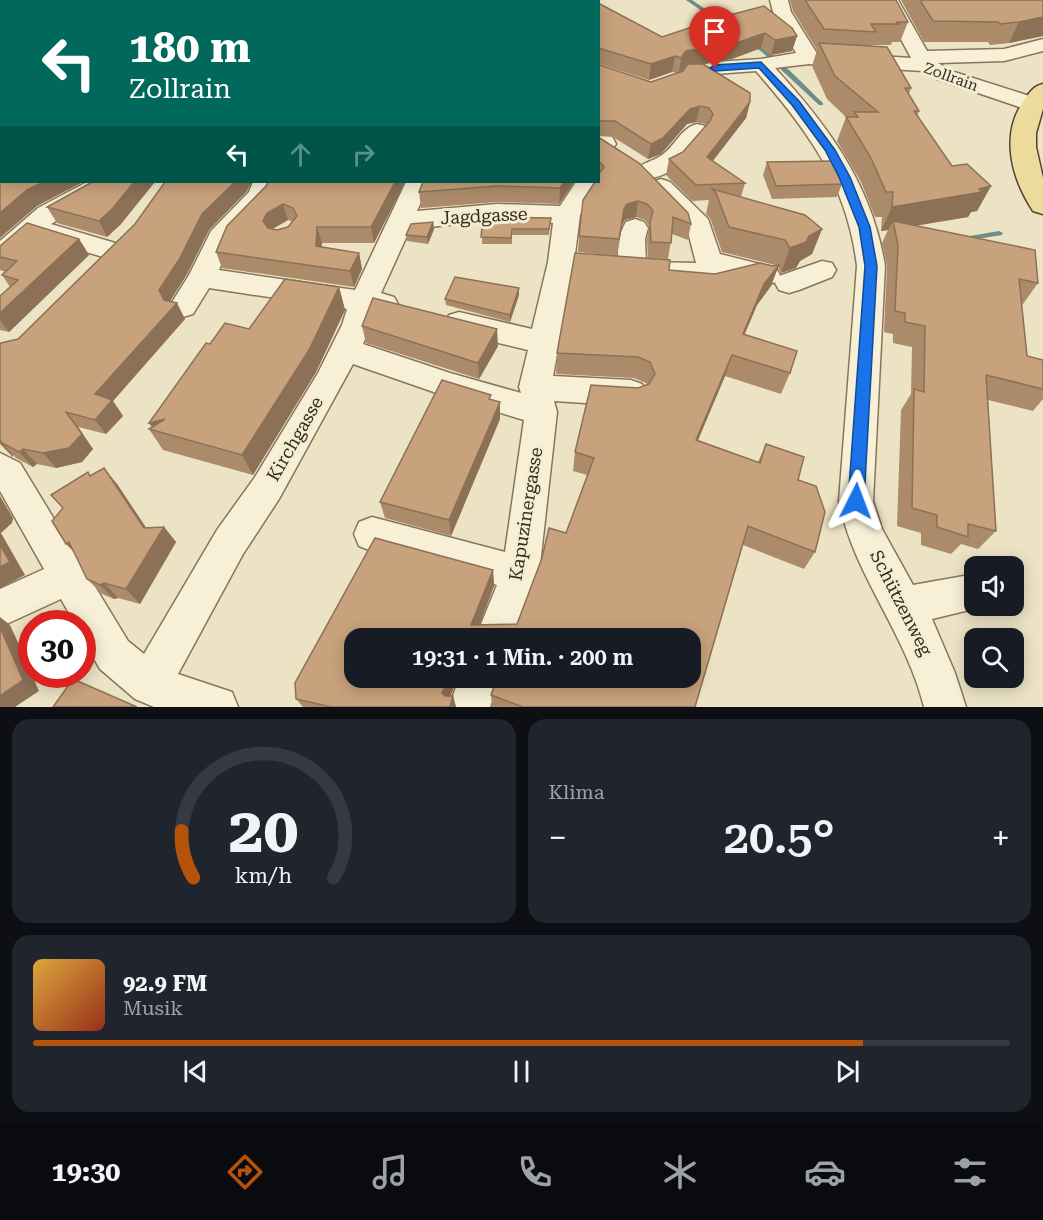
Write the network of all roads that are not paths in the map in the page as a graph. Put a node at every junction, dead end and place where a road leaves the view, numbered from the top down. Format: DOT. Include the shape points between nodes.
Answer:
graph roads {
  1 [pos="779,0"];
  2 [pos="890,0"];
  3 [pos="1043,45"];
  4 [pos="809,58"];
  5 [pos="923,61"];
  6 [pos="771,62"];
  7 [pos="691,73"];
  8 [pos="1037,98"];
  9 [pos="697,131"];
  10 [pos="612,146"];
  11 [pos="103,183"];
  12 [pos="265,183"];
  13 [pos="418,183"];
  14 [pos="587,183"];
  15 [pos="1043,206"];
  16 [pos="567,215"];
  17 [pos="401,221"];
  18 [pos="32,227"];
  19 [pos="634,228"];
  20 [pos="0,255"];
  21 [pos="710,260"];
  22 [pos="822,270"];
  23 [pos="89,274"];
  24 [pos="202,277"];
  25 [pos="364,300"];
  26 [pos="183,307"];
  27 [pos="406,308"];
  28 [pos="435,315"];
  29 [pos="543,343"];
  30 [pos="344,349"];
  31 [pos="633,393"];
  32 [pos="538,400"];
  33 [pos="0,468"];
  34 [pos="372,534"];
  35 [pos="520,574"];
  36 [pos="68,577"];
  37 [pos="964,594"];
  38 [pos="904,606"];
  39 [pos="0,608"];
  40 [pos="499,628"];
  41 [pos="149,685"];
  42 [pos="476,688"];
  43 [pos="217,707"];
  44 [pos="469,707"];
  45 [pos="945,707"];
  1 -- 4 [label="street"];
  2 -- 5 [label="street"];
  3 -- 5 [label="street" via="1004,55"];
  4 -- 5 [label="street, Zollrain"];
  4 -- 6 [label="street, Zollrain"];
  5 -- 8 [label="street, Zollrain" via="944,75"];
  6 -- 7 [label="street, Zollrain"];
  6 -- 38 [label="street, Schützenweg" via="845,177 867,237 871,266 856,501 865,532"];
  8 -- 15 [label="main road" via="1023,132 1023,152 1026,169"];
  9 -- 10 [label="street" via="670,161"];
  10 -- 21 [label="street" via="699,225"];
  11 -- 18 [label="street" via="56,208"];
  12 -- 24 [label="street" via="260,195 220,237"];
  13 -- 17 [label="street, Kirchgasse"];
  14 -- 16 [label="street, Kapuzinergasse"];
  16 -- 17 [label="street, Jagdgasse" via="497,212"];
  16 -- 29 [label="street, Kapuzinergasse" via="572,263"];
  17 -- 25 [label="street, Kirchgasse"];
  18 -- 20 [label="street"];
  18 -- 23 [label="street" via="123,241"];
  19 -- 21 [label="street" via="623,268 712,273"];
  21 -- 22 [label="street" via="777,279"];
  24 -- 25 [label="street"];
  24 -- 26 [label="street"];
  25 -- 27 [label="street"];
  25 -- 30 [label="street, Kirchgasse"];
  28 -- 29 [label="street"];
  29 -- 32 [label="street, Kapuzinergasse"];
  30 -- 32 [label="street" via="448,385"];
  30 -- 41 [label="street, Kirchgasse" via="273,478 230,542"];
  31 -- 32 [label="street"];
  32 -- 35 [label="street, Kapuzinergasse"];
  33 -- 36 [label="street" via="8,473"];
  34 -- 35 [label="street"];
  35 -- 40 [label="street, Kapuzinergasse"];
  36 -- 39 [label="street"];
  36 -- 41 [label="street" via="114,656"];
  37 -- 38 [label="street"];
  38 -- 45 [label="street, Schützenweg" via="939,684"];
  41 -- 43 [label="street"];
  42 -- 44 [label="street"];
}
